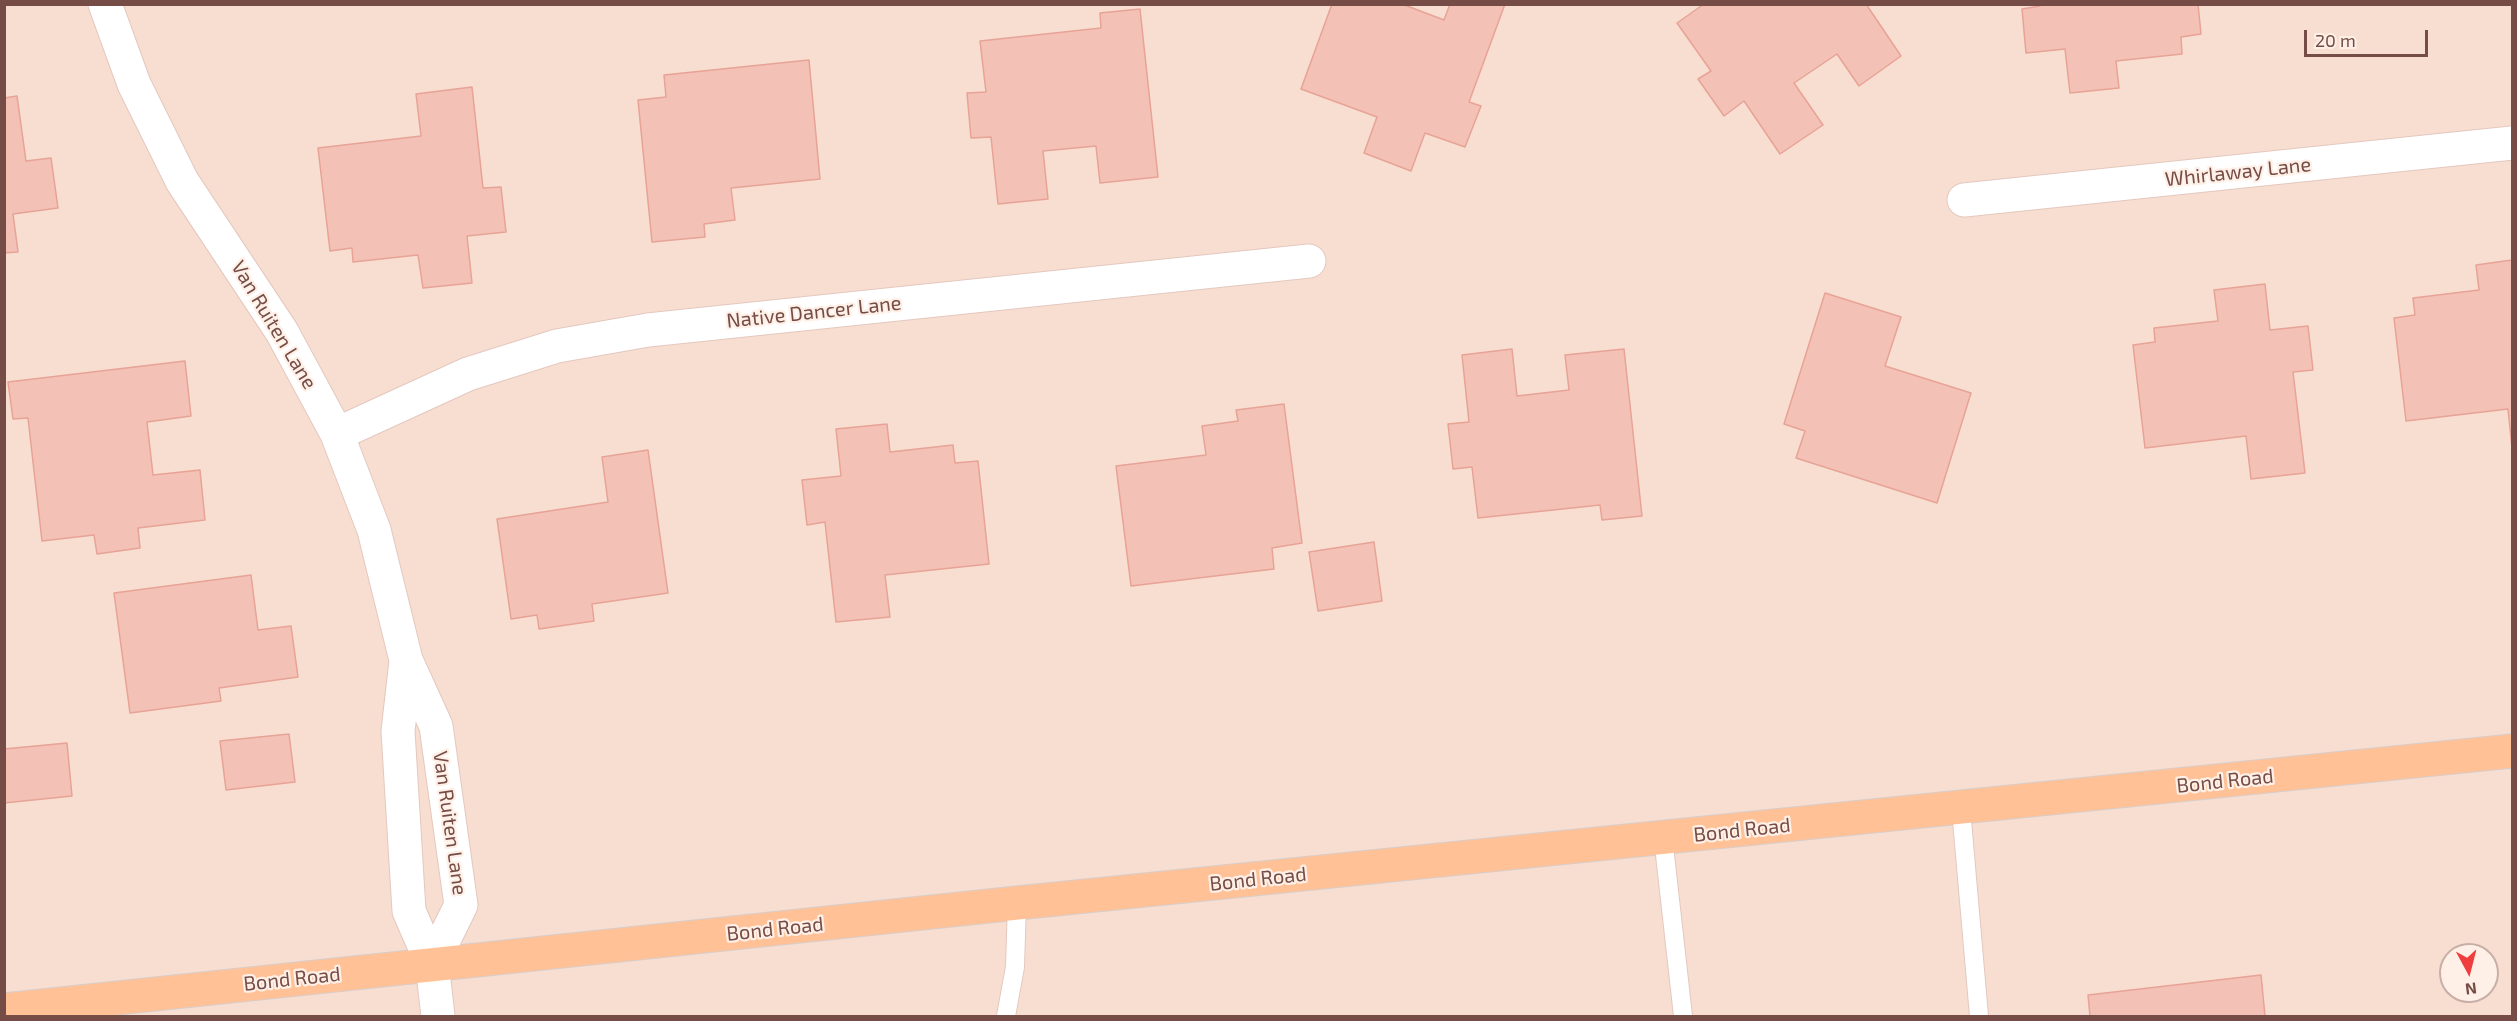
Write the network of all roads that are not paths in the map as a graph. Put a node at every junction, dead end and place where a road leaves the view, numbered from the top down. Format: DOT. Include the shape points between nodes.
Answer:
graph roads {
  1 [pos="105,4"];
  2 [pos="2512,143"];
  3 [pos="1964,200"];
  4 [pos="1309,261"];
  5 [pos="336,434"];
  6 [pos="406,660"];
  7 [pos="2512,751"];
  8 [pos="1961,808"];
  9 [pos="1663,837"];
  10 [pos="1017,903"];
  11 [pos="432,964"];
  12 [pos="4,1010"];
  13 [pos="438,1017"];
  14 [pos="1006,1017"];
  15 [pos="1683,1017"];
  16 [pos="1979,1017"];
  1 -- 5 [label="street, Van Ruiten Lane" via="134,84 182,181 282,332"];
  2 -- 3 [label="street, Whirlaway Lane"];
  4 -- 5 [label="street, Native Dancer Lane" via="659,328 568,344 468,374"];
  5 -- 6 [label="street, Van Ruiten Lane" via="374,530"];
  6 -- 11 [label="street, Van Ruiten Lane" via="398,731 409,911"];
  6 -- 11 [label="street, Van Ruiten Lane" via="436,726 461,904"];
  7 -- 8 [label="main road, Bond Road"];
  8 -- 9 [label="main road, Bond Road"];
  8 -- 16 [label="lane"];
  9 -- 10 [label="main road, Bond Road"];
  9 -- 15 [label="lane"];
  10 -- 11 [label="main road, Bond Road"];
  10 -- 14 [label="lane" via="1015,967"];
  11 -- 12 [label="main road, Bond Road"];
  11 -- 13 [label="street"];
}
